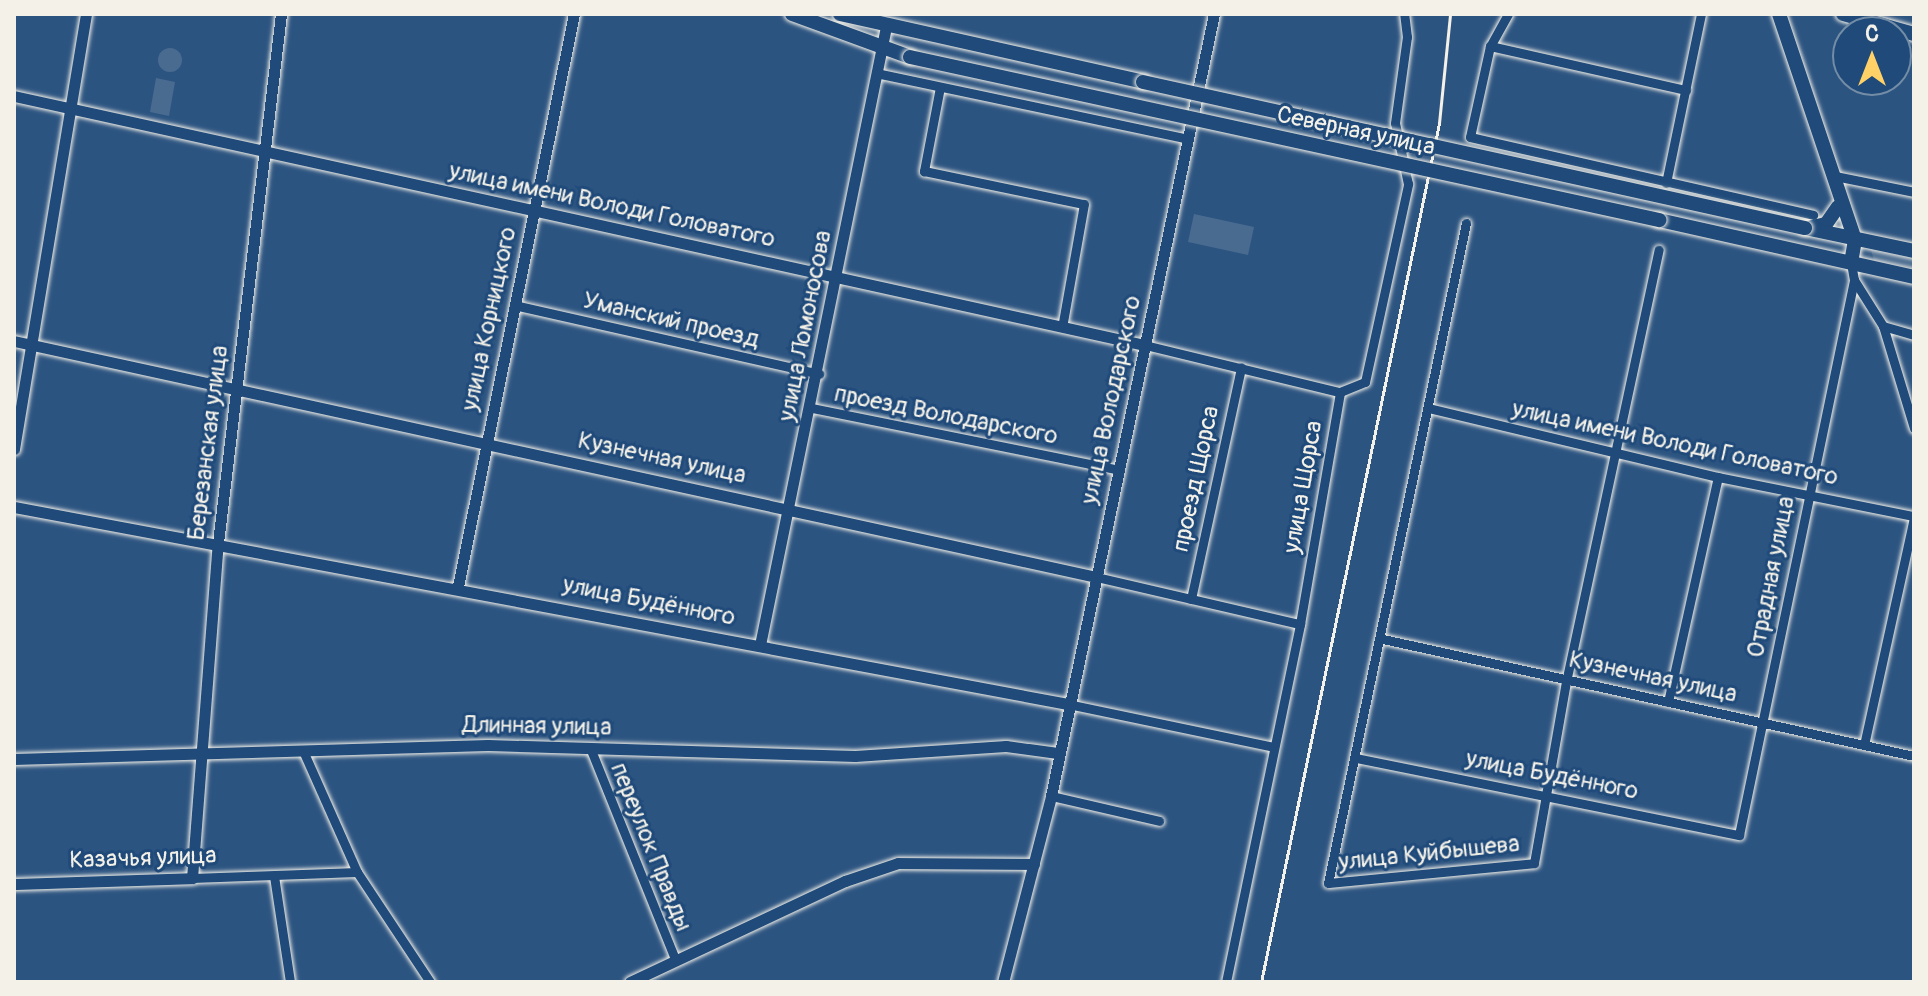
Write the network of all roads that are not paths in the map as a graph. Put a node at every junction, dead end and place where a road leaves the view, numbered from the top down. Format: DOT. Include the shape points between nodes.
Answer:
graph roads {
  1 [pos="86,14"];
  2 [pos="281,14"];
  3 [pos="574,14"];
  4 [pos="792,14"];
  5 [pos="840,14"];
  6 [pos="1214,14"];
  7 [pos="1404,14"];
  8 [pos="1508,14"];
  9 [pos="1701,14"];
  10 [pos="1771,14"];
  11 [pos="1779,14"];
  12 [pos="1843,14"];
  13 [pos="1872,14"];
  14 [pos="888,20"];
  15 [pos="1914,26"];
  16 [pos="1914,34"];
  17 [pos="1490,46"];
  18 [pos="881,48"];
  19 [pos="876,73"];
  20 [pos="940,87"];
  21 [pos="1686,90"];
  22 [pos="14,96"];
  23 [pos="68,110"];
  24 [pos="1188,139"];
  25 [pos="266,152"];
  26 [pos="1835,176"];
  27 [pos="1666,183"];
  28 [pos="1914,192"];
  29 [pos="1838,207"];
  30 [pos="535,210"];
  31 [pos="1809,222"];
  32 [pos="1466,223"];
  33 [pos="1850,238"];
  34 [pos="1659,250"];
  35 [pos="1914,251"];
  36 [pos="1846,262"];
  37 [pos="1914,277"];
  38 [pos="837,278"];
  39 [pos="1854,280"];
  40 [pos="514,305"];
  41 [pos="1883,326"];
  42 [pos="1062,327"];
  43 [pos="1914,335"];
  44 [pos="14,341"];
  45 [pos="31,345"];
  46 [pos="1145,345"];
  47 [pos="1241,367"];
  48 [pos="819,374"];
  49 [pos="238,386"];
  50 [pos="1340,392"];
  51 [pos="812,408"];
  52 [pos="1428,408"];
  53 [pos="1914,428"];
  54 [pos="486,441"];
  55 [pos="14,449"];
  56 [pos="1616,453"];
  57 [pos="1120,470"];
  58 [pos="1718,477"];
  59 [pos="1808,496"];
  60 [pos="14,507"];
  61 [pos="791,508"];
  62 [pos="1914,516"];
  63 [pos="218,543"];
  64 [pos="1096,577"];
  65 [pos="458,586"];
  66 [pos="1191,599"];
  67 [pos="1300,624"];
  68 [pos="1383,639"];
  69 [pos="760,645"];
  70 [pos="1566,682"];
  71 [pos="1668,702"];
  72 [pos="1068,704"];
  73 [pos="1763,723"];
  74 [pos="1864,745"];
  75 [pos="1273,747"];
  76 [pos="591,750"];
  77 [pos="304,753"];
  78 [pos="1058,753"];
  79 [pos="200,755"];
  80 [pos="1914,756"];
  81 [pos="1356,758"];
  82 [pos="14,759"];
  83 [pos="1051,796"];
  84 [pos="1544,796"];
  85 [pos="1159,821"];
  86 [pos="1739,835"];
  87 [pos="1034,864"];
  88 [pos="357,872"];
  89 [pos="274,876"];
  90 [pos="192,878"];
  91 [pos="14,884"];
  92 [pos="675,959"];
  93 [pos="290,982"];
  94 [pos="430,982"];
  95 [pos="630,982"];
  96 [pos="1003,982"];
  97 [pos="1226,982"];
  1 -- 23 [label="street"];
  2 -- 25 [label="street, Березанская улица"];
  3 -- 30 [label="street, улица Корницкого"];
  4 -- 18 [label="main road, Северная улица"];
  5 -- 14 [label="main road, Северная улица"];
  6 -- 24 [label="street, улица Володарского"];
  7 -- 50 [label="street, улица Щорса" via="1407,37 1395,123 1408,184 1365,382"];
  8 -- 17 [label="street"];
  9 -- 21 [label="street"];
  10 -- 29 [label="main road"];
  11 -- 26 [label="main road"];
  12 -- 16 [label="main road"];
  13 -- 15 [label="main road"];
  14 -- 18 [label="street, улица Ломоносова"];
  14 -- 31 [label="main road, Северная улица, bridge" via="915,34"];
  17 -- 21 [label="street"];
  17 -- 27 [label="street" via="1470,137"];
  18 -- 19 [label="street, улица Ломоносова"];
  18 -- 36 [label="main road, Северная улица, bridge"];
  19 -- 20 [label="street"];
  19 -- 38 [label="street, улица Ломоносова"];
  20 -- 24 [label="street"];
  20 -- 42 [label="street" via="924,171 1084,204"];
  21 -- 27 [label="street"];
  22 -- 23 [label="street, улица имени Володи Головатого"];
  23 -- 25 [label="street, улица имени Володи Головатого"];
  23 -- 45 [label="street"];
  24 -- 46 [label="street, улица Володарского"];
  25 -- 30 [label="street, улица имени Володи Головатого"];
  25 -- 49 [label="street, Березанская улица"];
  26 -- 28 [label="street"];
  26 -- 33 [label="main road"];
  27 -- 31 [label="street"];
  29 -- 31 [label="main road" via="1821,227"];
  29 -- 33 [label="main road"];
  30 -- 38 [label="street, улица имени Володи Головатого"];
  30 -- 40 [label="street, улица Корницкого"];
  31 -- 33 [label="main road, Северная улица"];
  32 -- 52 [label="street"];
  33 -- 35 [label="main road, Северная улица"];
  33 -- 36 [label="main road"];
  34 -- 56 [label="street"];
  36 -- 37 [label="main road, Северная улица"];
  36 -- 39 [label="street"];
  38 -- 42 [label="street, улица имени Володи Головатого"];
  38 -- 48 [label="street, улица Ломоносова"];
  39 -- 41 [label="street"];
  39 -- 59 [label="street, Отрадная улица"];
  40 -- 48 [label="street, Уманский проезд"];
  40 -- 54 [label="street, улица Корницкого"];
  41 -- 43 [label="street"];
  41 -- 53 [label="street"];
  42 -- 46 [label="street, улица имени Володи Головатого"];
  44 -- 45 [label="street, Кузнечная улица"];
  45 -- 49 [label="street, Кузнечная улица"];
  45 -- 55 [label="street"];
  46 -- 47 [label="street, улица имени Володи Головатого"];
  46 -- 57 [label="street, улица Володарского"];
  47 -- 50 [label="street, улица имени Володи Головатого"];
  47 -- 66 [label="street, проезд Щорса"];
  48 -- 51 [label="street, улица Ломоносова"];
  49 -- 54 [label="street, Кузнечная улица"];
  49 -- 63 [label="street, Березанская улица"];
  50 -- 67 [label="street, улица Щорса"];
  51 -- 57 [label="street, проезд Володарского"];
  51 -- 61 [label="street, улица Ломоносова"];
  52 -- 56 [label="street, улица имени Володи Головатого"];
  52 -- 68 [label="street"];
  54 -- 61 [label="street, Кузнечная улица"];
  54 -- 65 [label="street, улица Корницкого"];
  56 -- 58 [label="street, улица имени Володи Головатого"];
  56 -- 70 [label="street"];
  57 -- 64 [label="street, улица Володарского"];
  58 -- 59 [label="street, улица имени Володи Головатого"];
  58 -- 71 [label="street"];
  59 -- 62 [label="street, улица имени Володи Головатого"];
  59 -- 73 [label="street, Отрадная улица"];
  60 -- 63 [label="street, улица Будённого"];
  61 -- 64 [label="street, Кузнечная улица"];
  61 -- 69 [label="street, улица Ломоносова"];
  62 -- 74 [label="street"];
  63 -- 65 [label="street, улица Будённого"];
  63 -- 79 [label="street, Березанская улица"];
  64 -- 66 [label="street, Кузнечная улица"];
  64 -- 72 [label="street, улица Володарского"];
  65 -- 69 [label="street, улица Будённого"];
  66 -- 67 [label="street, Кузнечная улица"];
  67 -- 75 [label="street, улица Щорса"];
  68 -- 70 [label="street, Кузнечная улица"];
  68 -- 81 [label="street"];
  69 -- 72 [label="street, улица Будённого"];
  70 -- 71 [label="street, Кузнечная улица"];
  70 -- 84 [label="street"];
  71 -- 73 [label="street, Кузнечная улица"];
  72 -- 75 [label="street, улица Будённого"];
  72 -- 78 [label="street, улица Володарского"];
  73 -- 74 [label="street, Кузнечная улица"];
  73 -- 86 [label="street, Отрадная улица"];
  74 -- 80 [label="street, Кузнечная улица"];
  75 -- 97 [label="street, улица Щорса"];
  76 -- 77 [label="street, Длинная улица" via="451,746"];
  76 -- 78 [label="street, Длинная улица" via="855,756 1006,746"];
  76 -- 92 [label="street, переулок Правды"];
  77 -- 79 [label="street, Длинная улица"];
  77 -- 88 [label="street"];
  78 -- 83 [label="street, улица Володарского"];
  79 -- 82 [label="street, Длинная улица"];
  79 -- 90 [label="street, Березанская улица"];
  81 -- 84 [label="street, улица Будённого"];
  81 -- 84 [label="street, улица Куйбышева" via="1328,883 1534,863"];
  83 -- 85 [label="street"];
  83 -- 87 [label="street, улица Володарского"];
  84 -- 86 [label="street, улица Будённого"];
  87 -- 92 [label="street" via="898,863 845,881"];
  87 -- 96 [label="street, улица Володарского"];
  88 -- 89 [label="street, Казачья улица"];
  88 -- 94 [label="street"];
  89 -- 90 [label="street, Казачья улица"];
  89 -- 93 [label="street"];
  90 -- 91 [label="street, Казачья улица"];
  92 -- 95 [label="street"];
}
